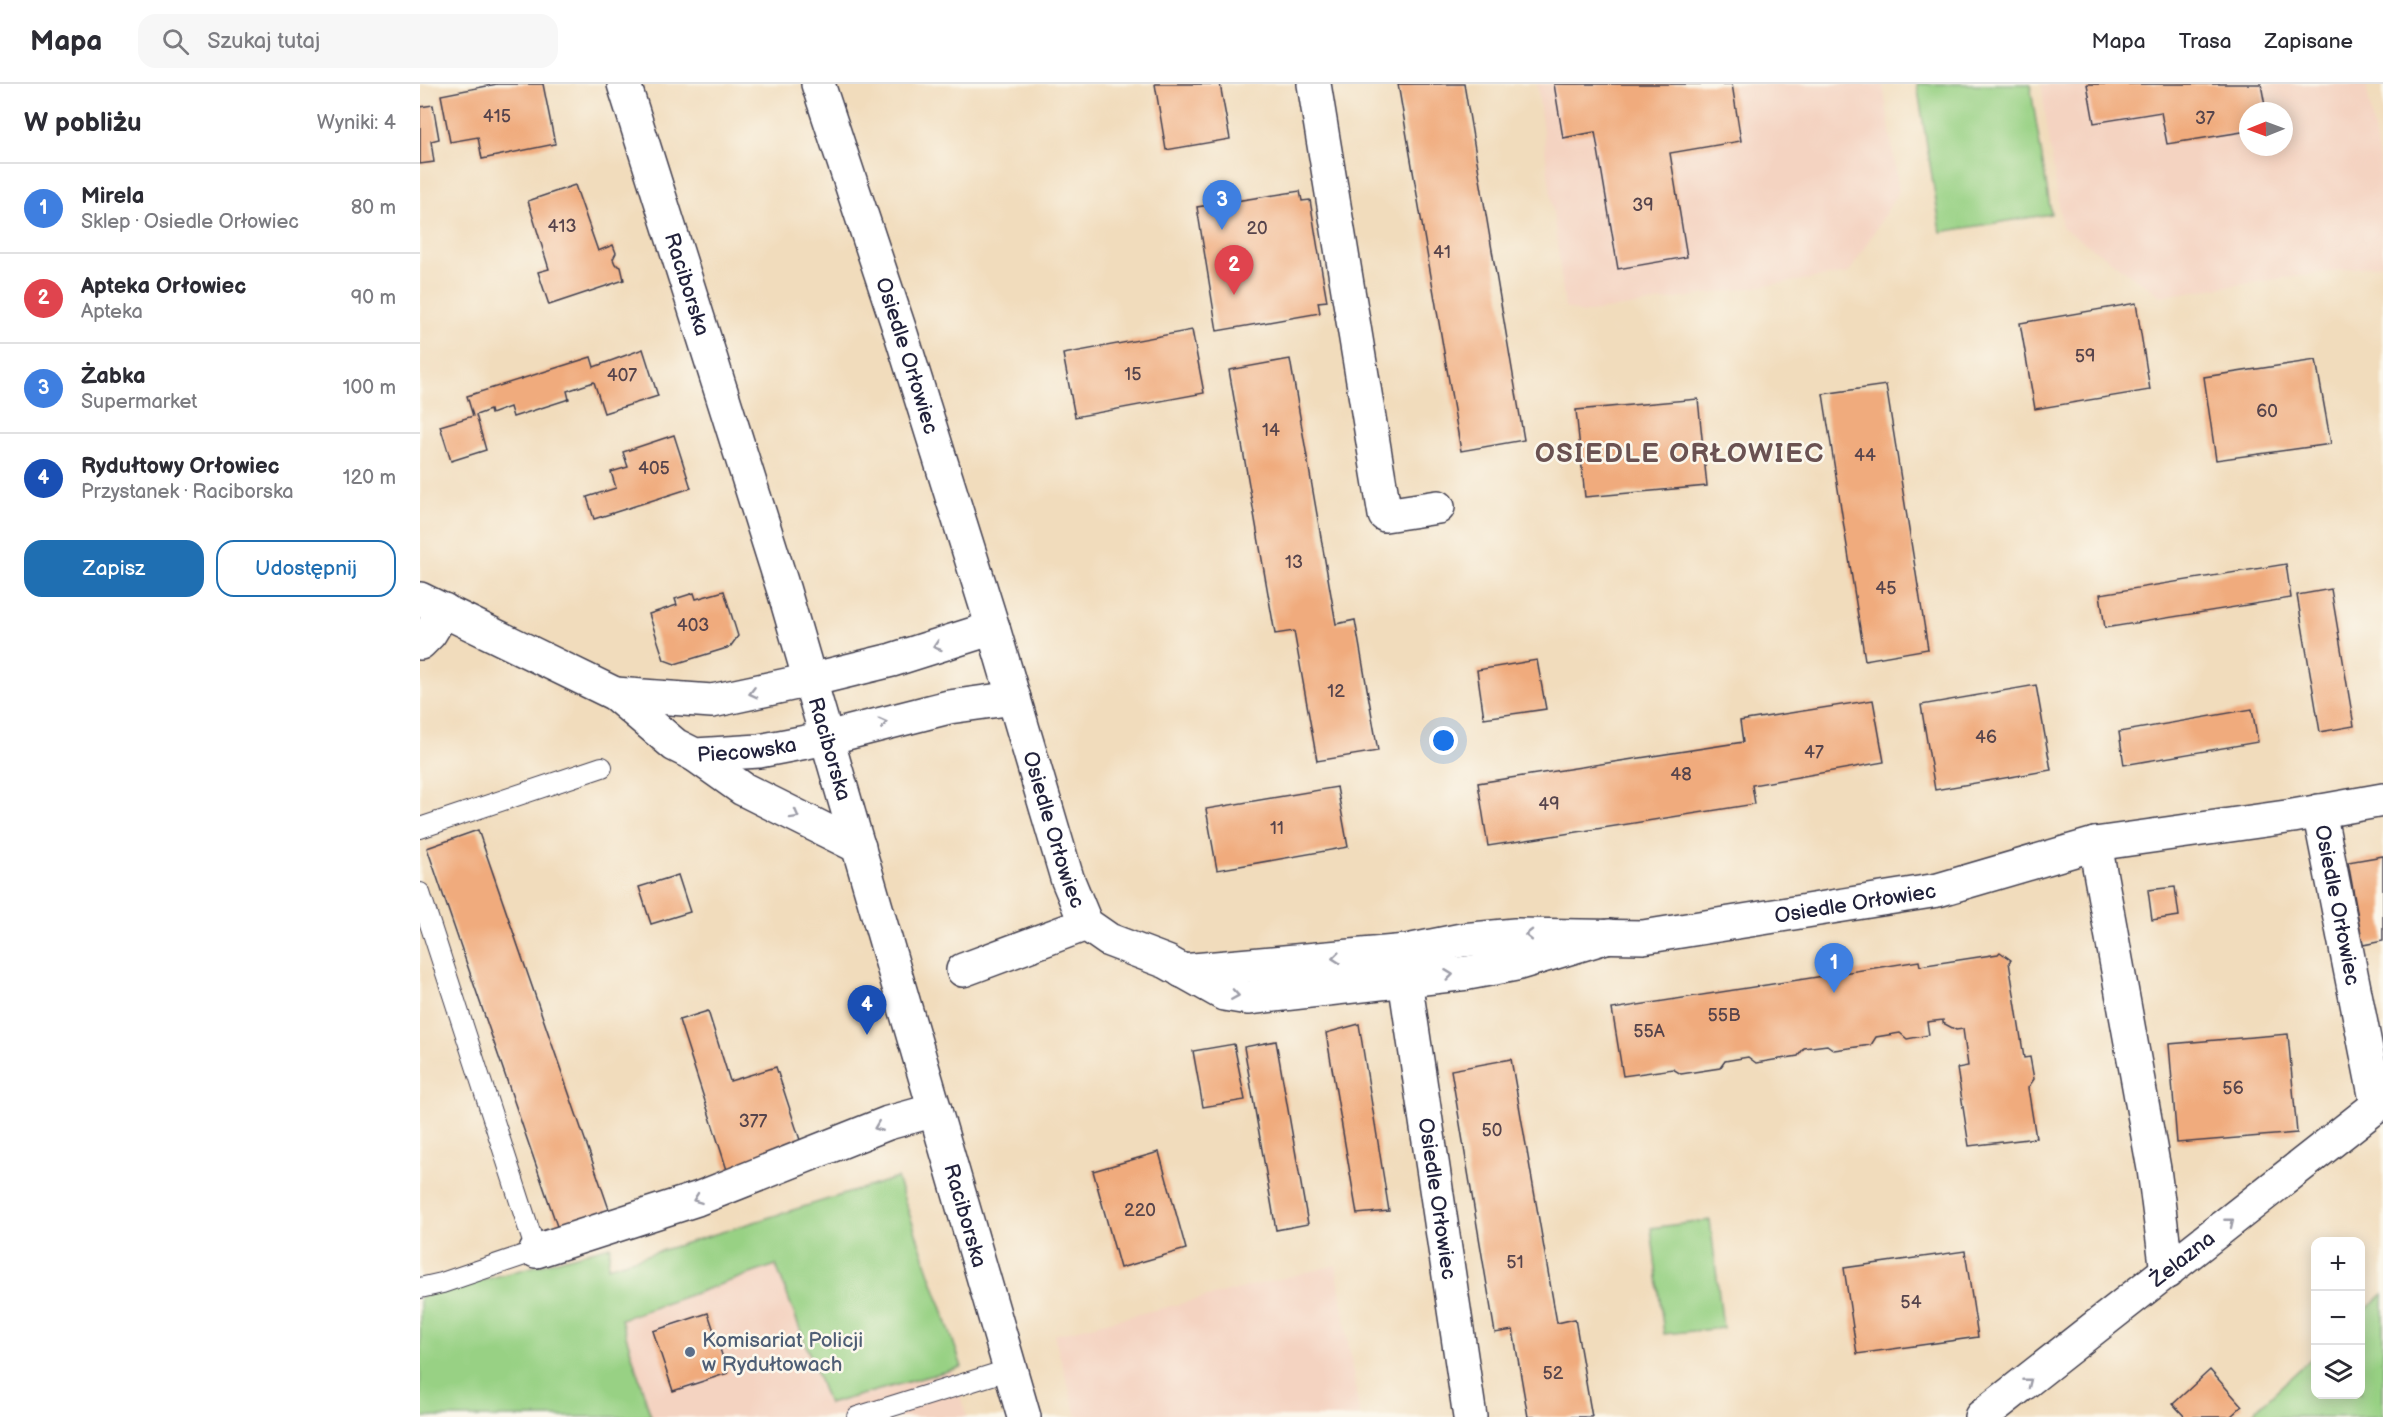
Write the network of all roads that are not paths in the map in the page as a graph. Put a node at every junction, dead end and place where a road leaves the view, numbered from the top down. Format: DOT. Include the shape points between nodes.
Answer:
graph roads {
  1 [pos="624,84"];
  2 [pos="819,84"];
  3 [pos="1314,84"];
  4 [pos="1438,507"];
  5 [pos="432,605"];
  6 [pos="993,628"];
  7 [pos="420,643"];
  8 [pos="810,680"];
  9 [pos="615,694"];
  10 [pos="1014,698"];
  11 [pos="827,738"];
  12 [pos="695,755"];
  13 [pos="602,767"];
  14 [pos="2383,800"];
  15 [pos="2319,811"];
  16 [pos="420,828"];
  17 [pos="2095,844"];
  18 [pos="859,847"];
  19 [pos="420,893"];
  20 [pos="1086,924"];
  21 [pos="1406,966"];
  22 [pos="963,970"];
  23 [pos="2380,1103"];
  24 [pos="934,1110"];
  25 [pos="536,1251"];
  26 [pos="2167,1272"];
  27 [pos="420,1288"];
  28 [pos="1011,1369"];
  29 [pos="857,1417"];
  30 [pos="1024,1417"];
  31 [pos="1470,1417"];
  32 [pos="1981,1417"];
  1 -- 8 [label="street, Raciborska"];
  2 -- 6 [label="street, Osiedle Orłowiec"];
  3 -- 4 [label="street" via="1385,515"];
  5 -- 7 [label="street" via="430,633"];
  5 -- 9 [label="street, Piecowska"];
  6 -- 8 [label="street, one-way" via="892,660"];
  6 -- 10 [label="street, Osiedle Orłowiec"];
  8 -- 9 [label="street, Piecowska, one-way" via="712,701"];
  8 -- 11 [label="street, Raciborska"];
  9 -- 12 [label="street, Piecowska" via="675,745"];
  11 -- 10 [label="street, one-way" via="950,707"];
  10 -- 20 [label="street, Osiedle Orłowiec" via="1067,878"];
  11 -- 12 [label="street, Piecowska" via="759,751"];
  11 -- 18 [label="street, Raciborska"];
  12 -- 18 [label="street, one-way" via="743,789"];
  13 -- 16 [label="lane"];
  14 -- 15 [label="street, Osiedle Orłowiec"];
  15 -- 17 [label="street, Osiedle Orłowiec"];
  15 -- 23 [label="street, Osiedle Orłowiec"];
  17 -- 21 [label="street, Osiedle Orłowiec" via="1938,890 1643,937 1609,936 1516,964"];
  17 -- 26 [label="street" via="2154,1169"];
  18 -- 24 [label="street, Raciborska"];
  19 -- 25 [label="lane"];
  20 -- 21 [label="street, Osiedle Orłowiec" via="1109,940 1167,962 1224,994 1248,998"];
  20 -- 22 [label="street, Osiedle Orłowiec"];
  21 -- 31 [label="street, Osiedle Orłowiec"];
  26 -- 23 [label="street, Żelazna, one-way"];
  24 -- 25 [label="street, one-way" via="888,1123 697,1199"];
  24 -- 28 [label="street, Raciborska"];
  25 -- 27 [label="lane"];
  32 -- 26 [label="street, Żelazna, one-way"];
  28 -- 29 [label="lane"];
  28 -- 30 [label="street, Raciborska"];
}
